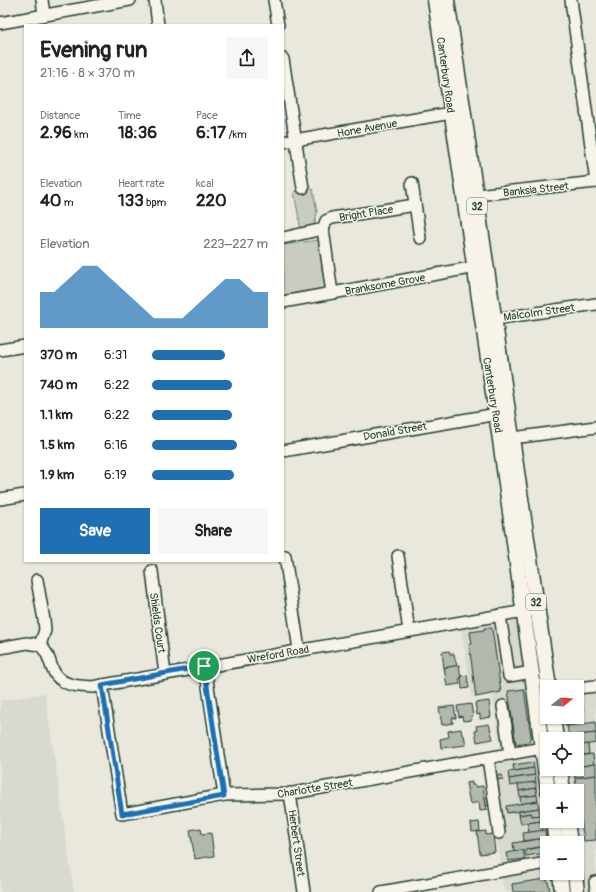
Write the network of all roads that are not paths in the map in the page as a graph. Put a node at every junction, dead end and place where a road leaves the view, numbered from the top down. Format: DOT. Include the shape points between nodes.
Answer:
graph roads {
  1 [pos="42,0"];
  2 [pos="130,0"];
  3 [pos="155,0"];
  4 [pos="274,0"];
  5 [pos="435,0"];
  6 [pos="447,0"];
  7 [pos="571,0"];
  8 [pos="39,19"];
  9 [pos="0,23"];
  10 [pos="158,24"];
  11 [pos="278,24"];
  12 [pos="284,66"];
  13 [pos="451,113"];
  14 [pos="295,140"];
  15 [pos="284,142"];
  16 [pos="596,182"];
  17 [pos="412,183"];
  18 [pos="303,188"];
  19 [pos="476,195"];
  20 [pos="415,206"];
  21 [pos="323,229"];
  22 [pos="284,238"];
  23 [pos="420,238"];
  24 [pos="480,266"];
  25 [pos="332,293"];
  26 [pos="284,302"];
  27 [pos="596,304"];
  28 [pos="488,320"];
  29 [pos="24,346"];
  30 [pos="0,350"];
  31 [pos="502,413"];
  32 [pos="596,427"];
  33 [pos="506,439"];
  34 [pos="284,451"];
  35 [pos="24,495"];
  36 [pos="0,499"];
  37 [pos="285,556"];
  38 [pos="398,556"];
  39 [pos="152,571"];
  40 [pos="37,580"];
  41 [pos="530,610"];
  42 [pos="500,615"];
  43 [pos="409,631"];
  44 [pos="40,645"];
  45 [pos="0,648"];
  46 [pos="299,650"];
  47 [pos="204,666"];
  48 [pos="532,672"];
  49 [pos="165,674"];
  50 [pos="547,680"];
  51 [pos="102,685"];
  52 [pos="596,687"];
  53 [pos="584,688"];
  54 [pos="540,691"];
  55 [pos="503,706"];
  56 [pos="540,748"];
  57 [pos="510,754"];
  58 [pos="488,758"];
  59 [pos="290,794"];
  60 [pos="224,796"];
  61 [pos="499,833"];
  62 [pos="540,864"];
  63 [pos="561,880"];
  64 [pos="576,880"];
  65 [pos="304,892"];
  66 [pos="381,892"];
  67 [pos="562,892"];
  68 [pos="577,892"];
  1 -- 8 [label="street"];
  2 -- 8 [label="street"];
  3 -- 10 [label="street"];
  4 -- 11 [label="street"];
  5 -- 13 [label="main road, Canterbury Road / 32"];
  6 -- 19 [label="main road, Canterbury Road / 32"];
  7 -- 16 [label="street"];
  8 -- 9 [label="street"];
  12 -- 14 [label="street"];
  13 -- 14 [label="street, Hone Avenue"];
  13 -- 24 [label="main road, Canterbury Road / 32"];
  14 -- 15 [label="street, Hone Avenue"];
  14 -- 18 [label="street"];
  16 -- 19 [label="street, Banksia Street"];
  17 -- 20 [label="street"];
  19 -- 24 [label="main road, Canterbury Road / 32"];
  20 -- 21 [label="street, Bright Place" via="332,218 326,221"];
  20 -- 23 [label="street"];
  21 -- 22 [label="street, Bright Place"];
  21 -- 25 [label="street"];
  24 -- 25 [label="street, Branksome Grove"];
  24 -- 28 [label="main road, Canterbury Road / 32"];
  25 -- 26 [label="street, Branksome Grove"];
  27 -- 28 [label="street, Malcolm Street"];
  28 -- 31 [label="main road, Canterbury Road / 32"];
  29 -- 30 [label="street"];
  31 -- 33 [label="main road, Canterbury Road / 32"];
  31 -- 34 [label="street, Donald Street"];
  32 -- 33 [label="street"];
  33 -- 41 [label="main road, Canterbury Road / 32"];
  35 -- 36 [label="street"];
  37 -- 46 [label="street"];
  38 -- 43 [label="street"];
  39 -- 49 [label="street, Shields Court"];
  40 -- 44 [label="street" via="45,630"];
  41 -- 42 [label="street, Wreford Road"];
  41 -- 48 [label="main road, Canterbury Road / 32"];
  41 -- 50 [label="main road, Canterbury Road / 32"];
  42 -- 43 [label="street, Wreford Road"];
  42 -- 48 [label="street" via="509,676"];
  43 -- 46 [label="street, Wreford Road"];
  44 -- 45 [label="street" via="27,643"];
  44 -- 51 [label="street, Wreford Road" via="47,652 54,672 60,680 78,686"];
  46 -- 47 [label="street, Wreford Road"];
  47 -- 49 [label="street, Wreford Road"];
  47 -- 60 [label="street"];
  48 -- 54 [label="main road, Canterbury Road / 32"];
  49 -- 51 [label="street, Wreford Road"];
  51 -- 60 [label="street, Charlotte Street" via="122,814"];
  52 -- 53 [label="street"];
  55 -- 57 [label="street"];
  56 -- 57 [label="street, Charlotte Street"];
  57 -- 58 [label="street, Charlotte Street"];
  58 -- 59 [label="street, Charlotte Street"];
  58 -- 61 [label="street"];
  59 -- 60 [label="street, Charlotte Street"];
  59 -- 65 [label="street, Herbert Street"];
  62 -- 66 [label="street"];
  63 -- 67 [label="main road"];
  64 -- 68 [label="main road"];
}
